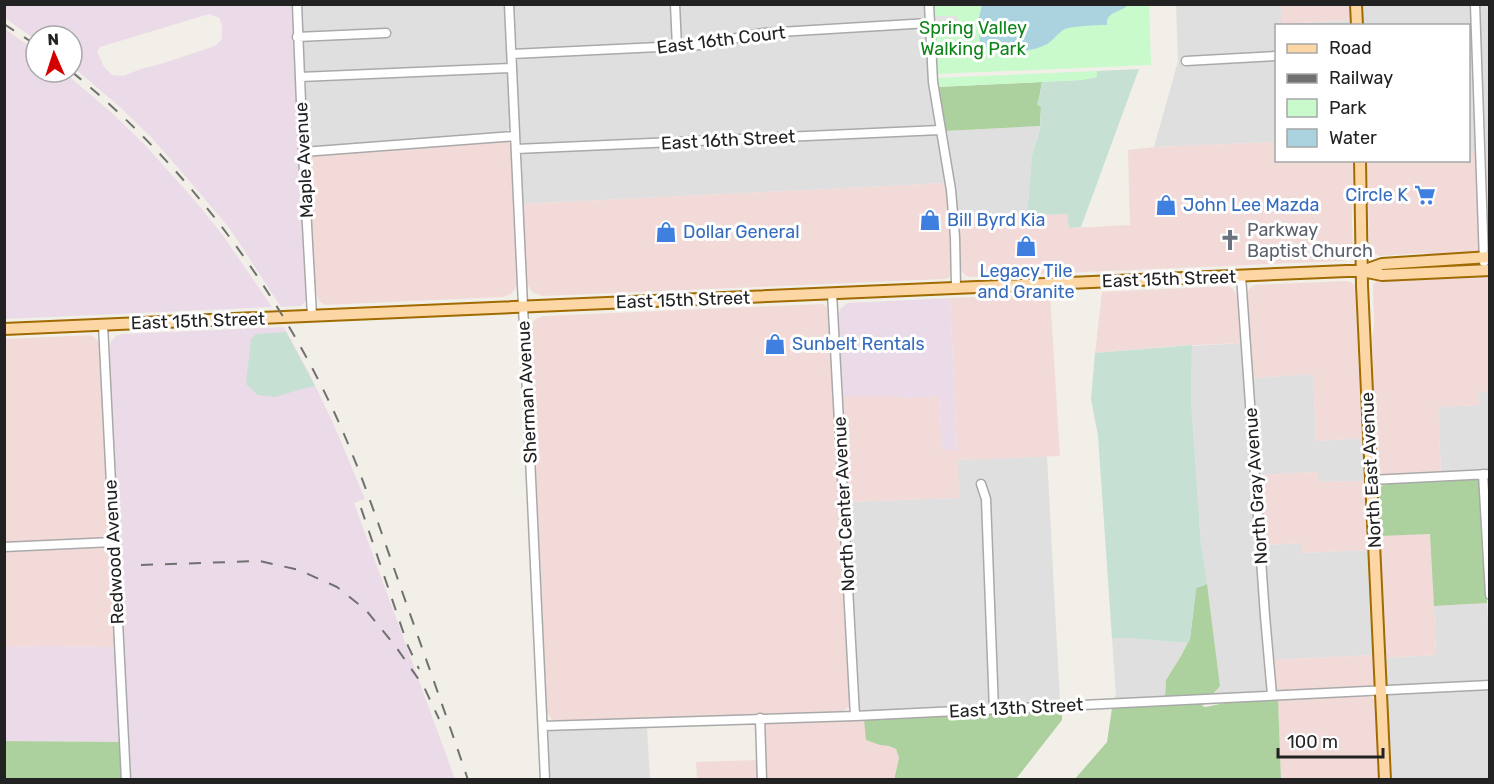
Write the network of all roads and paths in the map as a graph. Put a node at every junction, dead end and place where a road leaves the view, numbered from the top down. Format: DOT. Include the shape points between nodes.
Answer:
graph roads {
  1 [pos="297,4"];
  2 [pos="509,4"];
  3 [pos="675,4"];
  4 [pos="929,4"];
  5 [pos="1356,4"];
  6 [pos="1475,4"];
  7 [pos="929,23"];
  8 [pos="1357,24"];
  9 [pos="386,33"];
  10 [pos="297,37"];
  11 [pos="677,46"];
  12 [pos="512,54"];
  13 [pos="1275,57"];
  14 [pos="1186,61"];
  15 [pos="512,68"];
  16 [pos="300,77"];
  17 [pos="940,130"];
  18 [pos="515,136"];
  19 [pos="516,149"];
  20 [pos="303,152"];
  21 [pos="1360,162"];
  22 [pos="1487,257"];
  23 [pos="1487,270"];
  24 [pos="1362,271"];
  25 [pos="1241,276"];
  26 [pos="956,288"];
  27 [pos="832,293"];
  28 [pos="523,307"];
  29 [pos="312,316"];
  30 [pos="103,325"];
  31 [pos="4,329"];
  32 [pos="1486,474"];
  33 [pos="1371,480"];
  34 [pos="981,483"];
  35 [pos="113,542"];
  36 [pos="4,547"];
  37 [pos="1490,595"];
  38 [pos="1490,685"];
  39 [pos="1381,690"];
  40 [pos="1272,695"];
  41 [pos="994,710"];
  42 [pos="855,716"];
  43 [pos="760,718"];
  44 [pos="543,726"];
  45 [pos="126,780"];
  46 [pos="546,780"];
  47 [pos="762,780"];
  48 [pos="1385,780"];
  1 -- 10 [label="street, Maple Avenue"];
  2 -- 12 [label="street, Sherman Avenue"];
  3 -- 11 [label="street"];
  4 -- 7 [label="street"];
  5 -- 8 [label="main road"];
  6 -- 22 [label="street"];
  7 -- 11 [label="street, East 16th Court" via="763,33"];
  7 -- 17 [label="street"];
  9 -- 10 [label="street"];
  10 -- 16 [label="street, Maple Avenue"];
  11 -- 12 [label="street, East 16th Court"];
  12 -- 15 [label="street, Sherman Avenue"];
  13 -- 14 [label="street"];
  15 -- 16 [label="street"];
  15 -- 18 [label="street, Sherman Avenue"];
  16 -- 20 [label="street, Maple Avenue"];
  17 -- 19 [label="street, East 16th Street"];
  17 -- 26 [label="street" via="951,190"];
  18 -- 19 [label="street, Sherman Avenue"];
  18 -- 20 [label="street"];
  19 -- 28 [label="street, Sherman Avenue"];
  20 -- 29 [label="street, Maple Avenue"];
  21 -- 24 [label="main road, North East Avenue"];
  22 -- 23 [label="street"];
  22 -- 24 [label="main road, East 15th Street" via="1382,264"];
  23 -- 24 [label="main road, East 15th Street" via="1382,275"];
  24 -- 25 [label="main road, East 15th Street"];
  24 -- 33 [label="main road, North East Avenue"];
  25 -- 26 [label="main road, East 15th Street"];
  25 -- 40 [label="street, North Gray Avenue"];
  26 -- 27 [label="main road, East 15th Street"];
  27 -- 28 [label="main road, East 15th Street"];
  27 -- 42 [label="street, North Center Avenue"];
  28 -- 29 [label="main road, East 15th Street"];
  28 -- 44 [label="street, Sherman Avenue"];
  29 -- 30 [label="main road, East 15th Street"];
  30 -- 31 [label="main road, East 15th Street"];
  30 -- 35 [label="street, Redwood Avenue"];
  32 -- 33 [label="street"];
  32 -- 37 [label="street"];
  33 -- 39 [label="main road, North East Avenue"];
  34 -- 41 [label="street" via="986,499"];
  35 -- 36 [label="street"];
  35 -- 45 [label="street, Redwood Avenue"];
  38 -- 39 [label="street, East 13th Street"];
  39 -- 40 [label="street, East 13th Street"];
  39 -- 48 [label="main road, North East Avenue"];
  40 -- 41 [label="street, East 13th Street"];
  41 -- 42 [label="street, East 13th Street"];
  42 -- 43 [label="street, East 13th Street"];
  43 -- 44 [label="street, East 13th Street"];
  43 -- 47 [label="street"];
  44 -- 46 [label="street, Sherman Avenue"];
}
